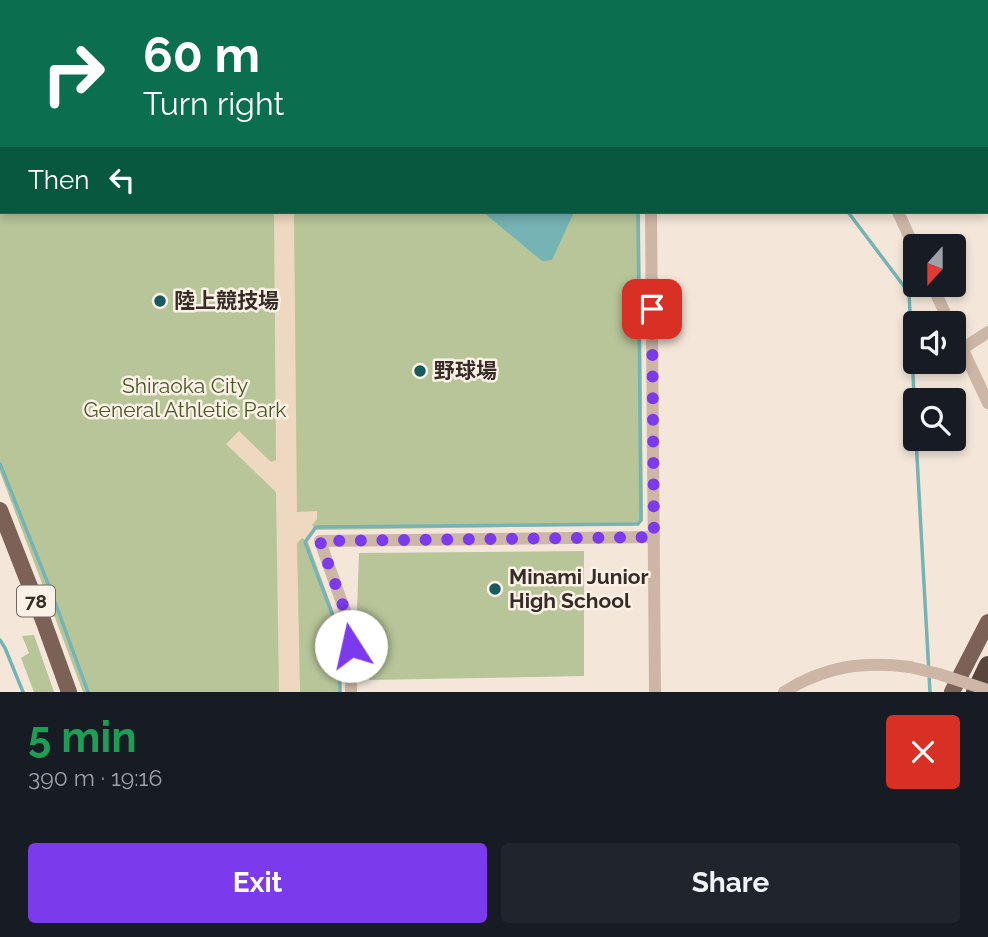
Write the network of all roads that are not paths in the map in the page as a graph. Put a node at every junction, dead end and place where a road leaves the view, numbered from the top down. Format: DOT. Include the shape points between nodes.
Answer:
graph roads {
  1 [pos="651,214"];
  2 [pos="899,214"];
  3 [pos="908,234"];
  4 [pos="988,332"];
  5 [pos="966,346"];
  6 [pos="966,357"];
  7 [pos="988,403"];
  8 [pos="0,510"];
  9 [pos="654,537"];
  10 [pos="988,622"];
  11 [pos="988,665"];
  12 [pos="988,690"];
  13 [pos="69,692"];
  14 [pos="351,692"];
  15 [pos="655,692"];
  16 [pos="784,692"];
  17 [pos="952,692"];
  18 [pos="975,692"];
  1 -- 9 [label="street"];
  2 -- 3 [label="street"];
  4 -- 5 [label="street"];
  6 -- 7 [label="street"];
  8 -- 13 [label="main road, 78"];
  9 -- 14 [label="street" via="320,541 351,628"];
  9 -- 15 [label="street"];
  10 -- 17 [label="main road"];
  11 -- 18 [label="highway"];
  12 -- 16 [label="street, bridge" via="910,667 875,664 838,668"];
}
